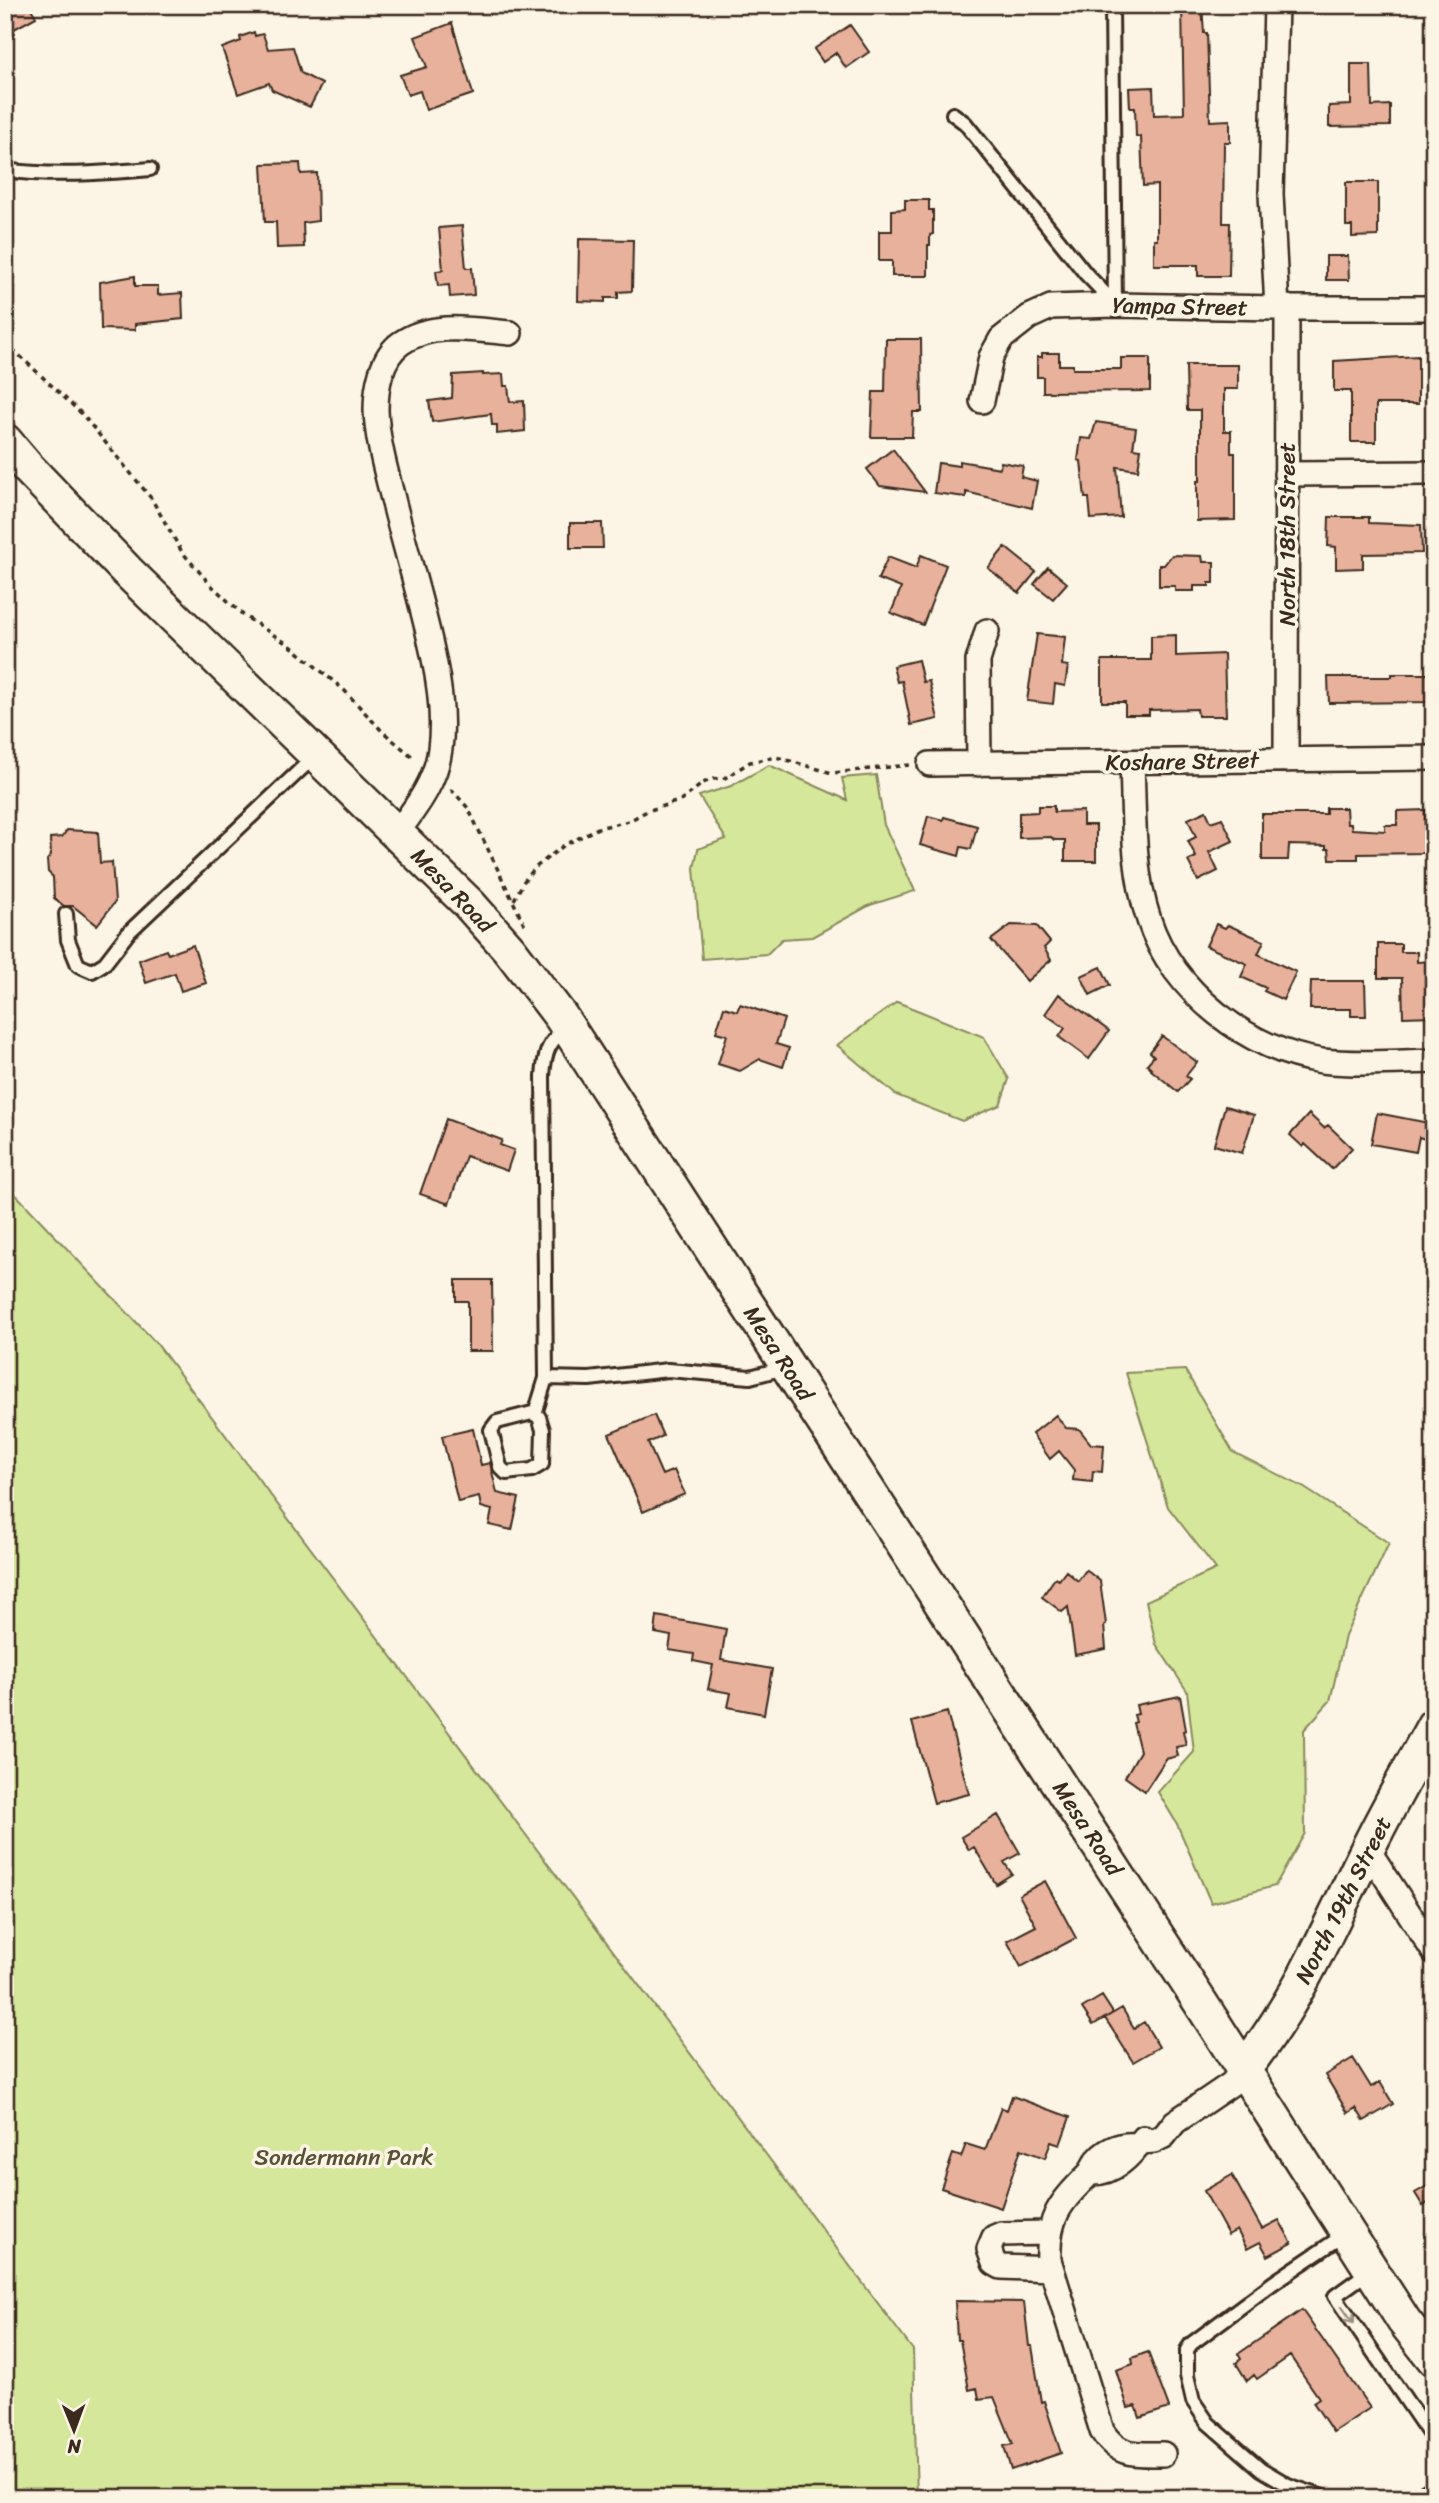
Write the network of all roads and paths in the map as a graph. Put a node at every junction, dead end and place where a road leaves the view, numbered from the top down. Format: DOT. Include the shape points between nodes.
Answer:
graph roads {
  1 [pos="1112,5"];
  2 [pos="1276,5"];
  3 [pos="953,114"];
  4 [pos="150,169"];
  5 [pos="5,170"];
  6 [pos="1115,304"];
  7 [pos="1282,308"];
  8 [pos="1434,308"];
  9 [pos="510,333"];
  10 [pos="982,401"];
  11 [pos="5,441"];
  12 [pos="1434,472"];
  13 [pos="1286,474"];
  14 [pos="987,631"];
  15 [pos="316,755"];
  16 [pos="1434,758"];
  17 [pos="1286,760"];
  18 [pos="1132,762"];
  19 [pos="930,764"];
  20 [pos="979,764"];
  21 [pos="397,833"];
  22 [pos="514,900"];
  23 [pos="66,914"];
  24 [pos="566,1026"];
  25 [pos="1434,1061"];
  26 [pos="788,1367"];
  27 [pos="546,1378"];
  28 [pos="535,1414"];
  29 [pos="1434,1725"];
  30 [pos="1367,1848"];
  31 [pos="1434,1952"];
  32 [pos="1243,2070"];
  33 [pos="1347,2232"];
  34 [pos="1049,2233"];
  35 [pos="1051,2269"];
  36 [pos="1371,2270"];
  37 [pos="1434,2359"];
  38 [pos="1434,2441"];
  39 [pos="1163,2454"];
  40 [pos="1434,2486"];
  41 [pos="1326,2498"];
  42 [pos="1416,2498"];
  1 -- 6 [label="lane"];
  2 -- 7 [label="street, North 18th Street" via="1271,194"];
  3 -- 6 [label="lane"];
  4 -- 5 [label="lane" via="89,175"];
  6 -- 7 [label="street, Yampa Street"];
  6 -- 10 [label="street, Yampa Street" via="1051,307 1015,326 995,349"];
  7 -- 8 [label="street, Yampa Street"];
  7 -- 13 [label="street, North 18th Street"];
  9 -- 21 [label="street" via="444,329 419,333 395,349 378,384 376,410 383,457 434,659 441,708 434,775"];
  11 -- 15 [label="main road, Mesa Road" via="127,571"];
  12 -- 13 [label="street"];
  13 -- 17 [label="street, North 18th Street"];
  14 -- 20 [label="street" via="978,661"];
  15 -- 21 [label="main road, Mesa Road"];
  15 -- 23 [label="lane" via="129,932 101,967 92,971 78,965 68,940"];
  16 -- 17 [label="street, Koshare Street"];
  17 -- 18 [label="street, Koshare Street"];
  18 -- 20 [label="street, Koshare Street"];
  18 -- 25 [label="street" via="1135,843 1149,922 1198,998 1245,1033 1296,1055 1350,1063"];
  19 -- 20 [label="street, Koshare Street"];
  19 -- 22 [label="path" via="832,773 776,757 750,762 726,778 703,783 682,800 584,834 563,846 536,867"];
  21 -- 24 [label="main road, Mesa Road" via="510,950"];
  24 -- 26 [label="main road, Mesa Road"];
  24 -- 27 [label="lane" via="547,1050 543,1076"];
  26 -- 27 [label="lane" via="750,1377 668,1370 589,1379"];
  26 -- 32 [label="main road, Mesa Road"];
  27 -- 28 [label="lane"];
  28 -- 28 [label="lane" via="493,1424 500,1467 506,1473 542,1464 543,1430"];
  29 -- 30 [label="main road, North 19th Street"];
  30 -- 31 [label="street"];
  30 -- 32 [label="main road, North 19th Street" via="1295,1995"];
  32 -- 33 [label="main road, Mesa Road"];
  32 -- 34 [label="street" via="1175,2122 1164,2136 1139,2144 1111,2170 1091,2173 1066,2197"];
  33 -- 36 [label="main road, Mesa Road"];
  33 -- 41 [label="lane" via="1187,2350 1193,2401 1208,2423 1261,2469 1288,2485"];
  34 -- 35 [label="street"];
  34 -- 35 [label="street" via="1001,2234 989,2249 994,2263 1001,2267"];
  35 -- 39 [label="street" via="1108,2442 1124,2452"];
  36 -- 37 [label="main road, Mesa Road"];
  36 -- 38 [label="lane, one-way" via="1335,2296"];
  40 -- 42 [label="lane"];
}
